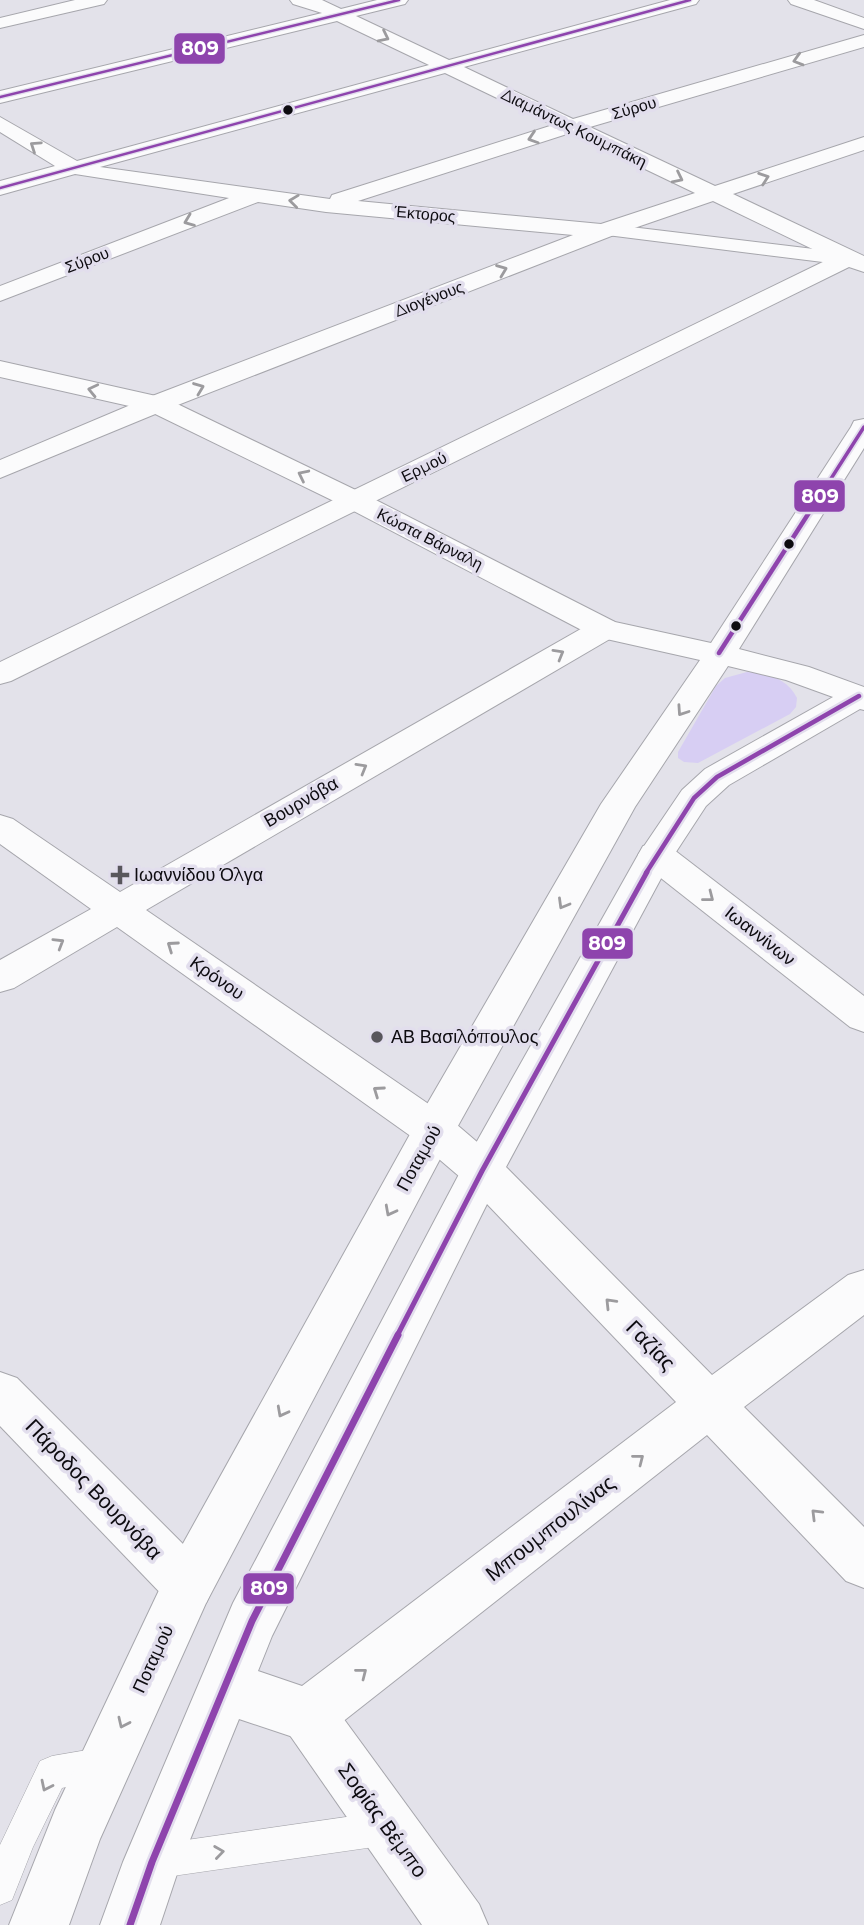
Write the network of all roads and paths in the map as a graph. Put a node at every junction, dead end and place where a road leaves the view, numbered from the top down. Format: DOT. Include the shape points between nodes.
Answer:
graph roads {
  1 [pos="98,0"];
  2 [pos="299,0"];
  3 [pos="399,0"];
  4 [pos="690,0"];
  5 [pos="797,0"];
  6 [pos="338,15"];
  7 [pos="0,23"];
  8 [pos="864,24"];
  9 [pos="864,41"];
  10 [pos="445,66"];
  11 [pos="0,97"];
  12 [pos="0,123"];
  13 [pos="570,126"];
  14 [pos="864,143"];
  15 [pos="70,168"];
  16 [pos="0,188"];
  17 [pos="714,195"];
  18 [pos="253,196"];
  19 [pos="326,205"];
  20 [pos="606,230"];
  21 [pos="855,262"];
  22 [pos="0,294"];
  23 [pos="0,369"];
  24 [pos="156,404"];
  25 [pos="859,443"];
  26 [pos="0,470"];
  27 [pos="356,501"];
  28 [pos="604,629"];
  29 [pos="719,653"];
  30 [pos="0,674"];
  31 [pos="862,696"];
  32 [pos="0,827"];
  33 [pos="656,855"];
  34 [pos="117,908"];
  35 [pos="0,978"];
  36 [pos="864,1017"];
  37 [pos="434,1130"];
  38 [pos="482,1171"];
  39 [pos="864,1289"];
  40 [pos="0,1392"];
  41 [pos="709,1405"];
  42 [pos="864,1563"];
  43 [pos="188,1585"];
  44 [pos="224,1687"];
  45 [pos="308,1715"];
  46 [pos="105,1763"];
  47 [pos="389,1828"];
  48 [pos="13,1832"];
  49 [pos="152,1862"];
  50 [pos="0,1888"];
  51 [pos="39,1925"];
  52 [pos="130,1925"];
  53 [pos="458,1925"];
  1 -- 7 [label="street"];
  2 -- 6 [label="street, Διαμάντως Κουμπάκη"];
  3 -- 6 [label="street"];
  4 -- 10 [label="street"];
  5 -- 8 [label="street"];
  6 -- 10 [label="street, Διαμάντως Κουμπάκη, one-way"];
  6 -- 11 [label="street"];
  9 -- 13 [label="street, Σύρου, one-way"];
  10 -- 13 [label="street, Διαμάντως Κουμπάκη"];
  10 -- 15 [label="street"];
  15 -- 12 [label="street, Έκτορος, one-way"];
  13 -- 17 [label="street, Διαμάντως Κουμπάκη, one-way"];
  13 -- 19 [label="street, Σύρου, one-way"];
  17 -- 14 [label="street, Διογένους, one-way"];
  15 -- 16 [label="street"];
  15 -- 18 [label="street, Έκτορος"];
  17 -- 20 [label="street, Διογένους"];
  17 -- 21 [label="street, Διαμάντως Κουμπάκη"];
  19 -- 18 [label="street, Έκτορος, one-way"];
  18 -- 22 [label="street, Σύρου, one-way"];
  19 -- 20 [label="street, Έκτορος"];
  20 -- 21 [label="street, Έκτορος"];
  24 -- 20 [label="street, Διογένους, one-way"];
  21 -- 27 [label="street, Ερμού"];
  24 -- 23 [label="street, Κώστα Βάρναλη, one-way"];
  24 -- 26 [label="street, Διογένους"];
  27 -- 24 [label="street, Κώστα Βάρναλη, one-way"];
  25 -- 29 [label="street, Ποταμού"];
  27 -- 28 [label="street, Κώστα Βάρναλη"];
  27 -- 30 [label="street, Ερμού"];
  28 -- 29 [label="street, Κώστα Βάρναλη"];
  34 -- 28 [label="street, Βουρνόβα, one-way"];
  29 -- 31 [label="street, Κώστα Βάρναλη" via="802,674"];
  29 -- 37 [label="street, Ποταμού, one-way" via="619,804"];
  31 -- 33 [label="street" via="717,777 694,798"];
  32 -- 34 [label="street, Κρόνου"];
  33 -- 36 [label="street, Ιωαννίνων, one-way"];
  33 -- 38 [label="street"];
  35 -- 34 [label="street, Βουρνόβα, one-way"];
  37 -- 34 [label="street, Κρόνου, one-way"];
  37 -- 38 [label="street, Γαζίας"];
  37 -- 43 [label="street, Ποταμού, one-way"];
  41 -- 38 [label="street, Γαζίας, one-way"];
  38 -- 44 [label="street" via="252,1621"];
  39 -- 41 [label="street, Μπουμπουλίνας"];
  40 -- 43 [label="street, Πάροδος Βουρνόβα"];
  42 -- 41 [label="street, Γαζίας, one-way"];
  45 -- 41 [label="street, Μπουμπουλίνας, one-way"];
  43 -- 46 [label="street, Ποταμού, one-way"];
  44 -- 45 [label="street"];
  44 -- 49 [label="street"];
  45 -- 47 [label="street, Σοφίας Βέμπο"];
  46 -- 48 [label="lane, one-way" via="52,1773"];
  46 -- 51 [label="street, Ποταμού"];
  49 -- 47 [label="lane, one-way"];
  47 -- 53 [label="street, Σοφίας Βέμπο"];
  48 -- 50 [label="lane"];
  49 -- 52 [label="street"];
}
